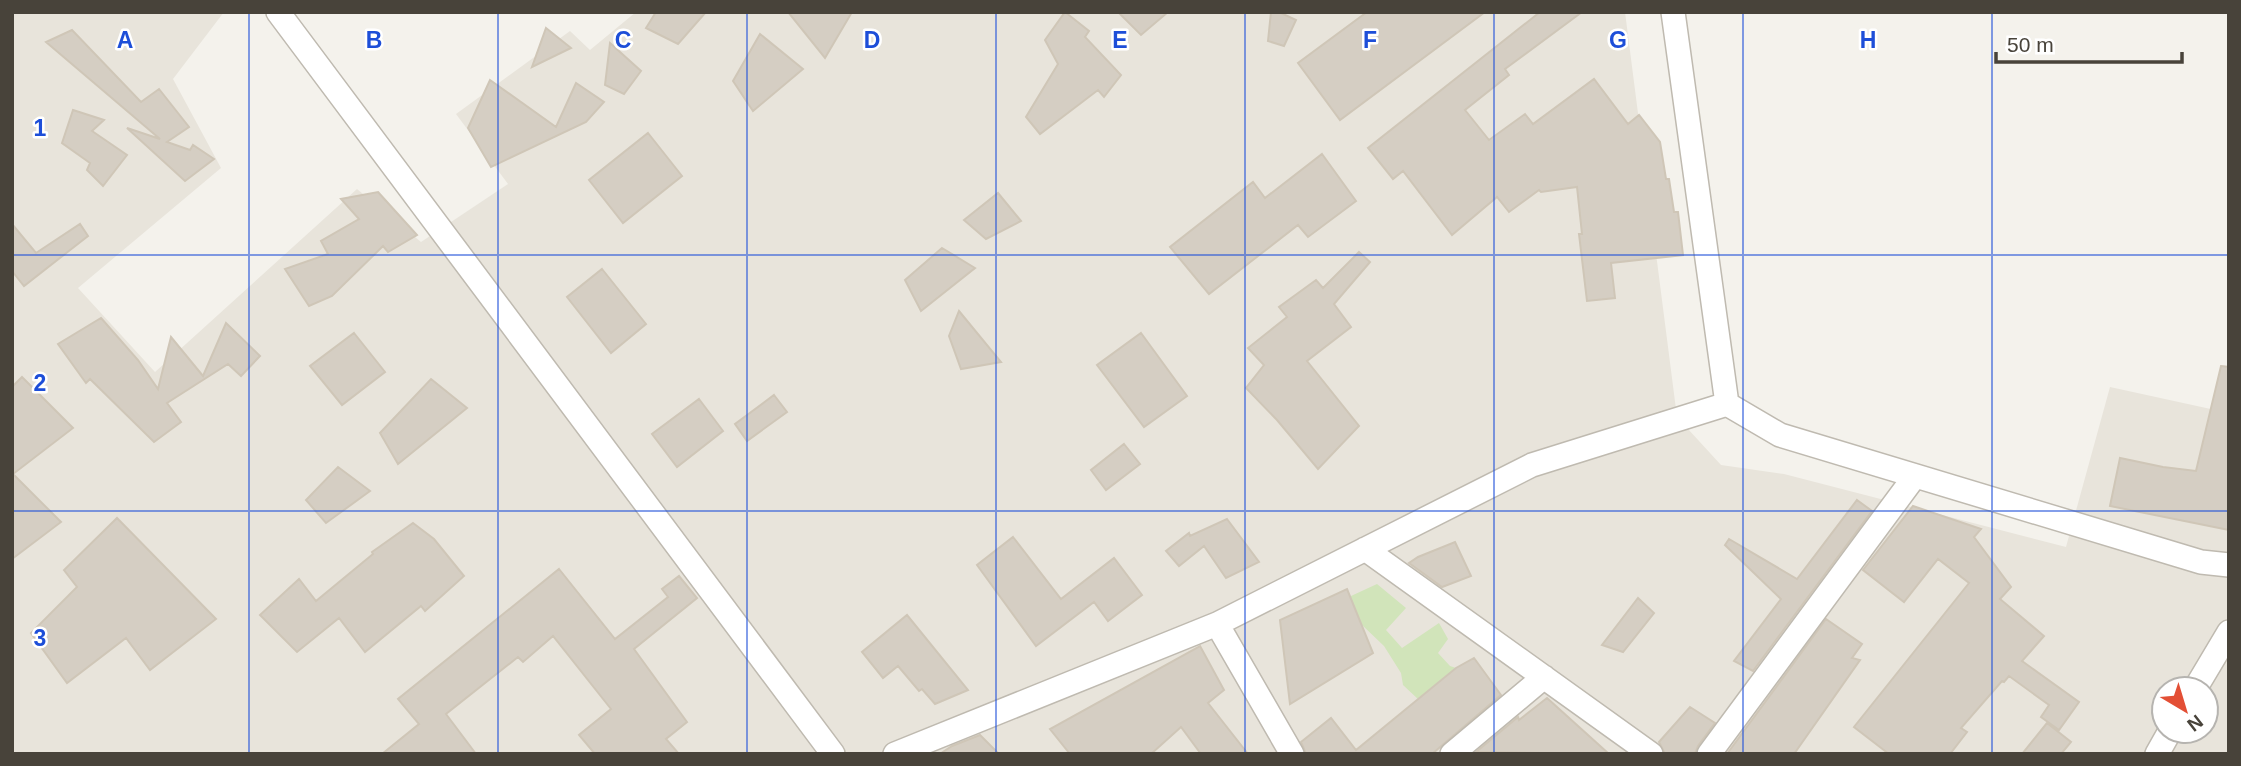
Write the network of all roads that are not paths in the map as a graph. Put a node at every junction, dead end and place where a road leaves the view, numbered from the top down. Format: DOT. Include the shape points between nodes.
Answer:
graph roads {
  1 [pos="278,12"];
  2 [pos="1673,12"];
  3 [pos="1727,404"];
  4 [pos="1915,477"];
  5 [pos="1365,549"];
  6 [pos="2229,565"];
  7 [pos="1217,624"];
  8 [pos="2229,632"];
  9 [pos="2203,675"];
  10 [pos="1544,677"];
  11 [pos="833,754"];
  12 [pos="895,754"];
  13 [pos="1292,754"];
  14 [pos="1452,754"];
  15 [pos="1651,754"];
  16 [pos="1709,754"];
  1 -- 11 [label="street"];
  2 -- 3 [label="street"];
  3 -- 4 [label="street" via="1780,435"];
  3 -- 5 [label="street" via="1532,465"];
  4 -- 6 [label="street" via="2201,562"];
  4 -- 16 [label="street"];
  5 -- 7 [label="street"];
  5 -- 10 [label="street"];
  7 -- 12 [label="street"];
  7 -- 13 [label="street"];
  8 -- 9 [label="street"];
  10 -- 14 [label="street"];
  10 -- 15 [label="street"];
}
